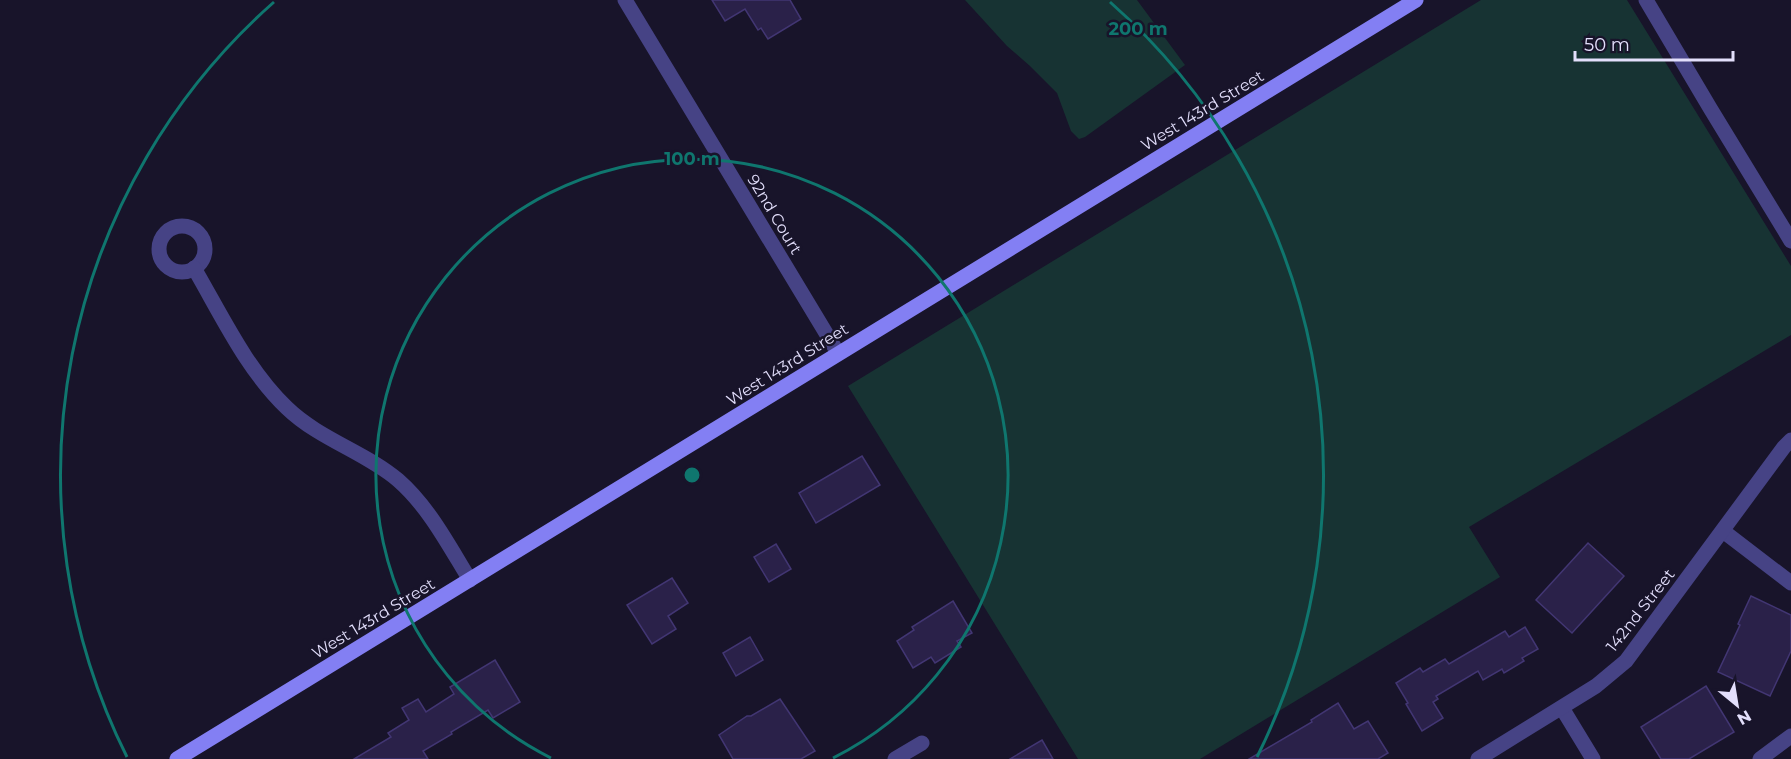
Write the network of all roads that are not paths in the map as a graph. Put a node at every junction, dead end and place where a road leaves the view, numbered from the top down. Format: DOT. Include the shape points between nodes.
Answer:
graph roads {
  1 [pos="625,0"];
  2 [pos="1416,0"];
  3 [pos="1646,0"];
  4 [pos="1791,241"];
  5 [pos="194,268"];
  6 [pos="838,353"];
  7 [pos="1791,440"];
  8 [pos="1723,531"];
  9 [pos="470,580"];
  10 [pos="1791,583"];
  11 [pos="1562,708"];
  12 [pos="1791,736"];
  13 [pos="922,742"];
  14 [pos="177,759"];
  15 [pos="895,759"];
  16 [pos="1478,759"];
  17 [pos="1593,759"];
  18 [pos="1760,759"];
  1 -- 6 [label="street, 92nd Court"];
  2 -- 6 [label="main road, West 143rd Street"];
  3 -- 4 [label="street"];
  5 -- 9 [label="street" via="270,390 305,424 398,480 433,522"];
  6 -- 9 [label="main road, West 143rd Street"];
  7 -- 8 [label="street, 142nd Street"];
  8 -- 10 [label="street"];
  8 -- 11 [label="street, 142nd Street" via="1626,661"];
  9 -- 14 [label="main road, West 143rd Street"];
  11 -- 16 [label="street, 142nd Street"];
  11 -- 17 [label="street"];
  12 -- 18 [label="street"];
  13 -- 15 [label="street"];
}
